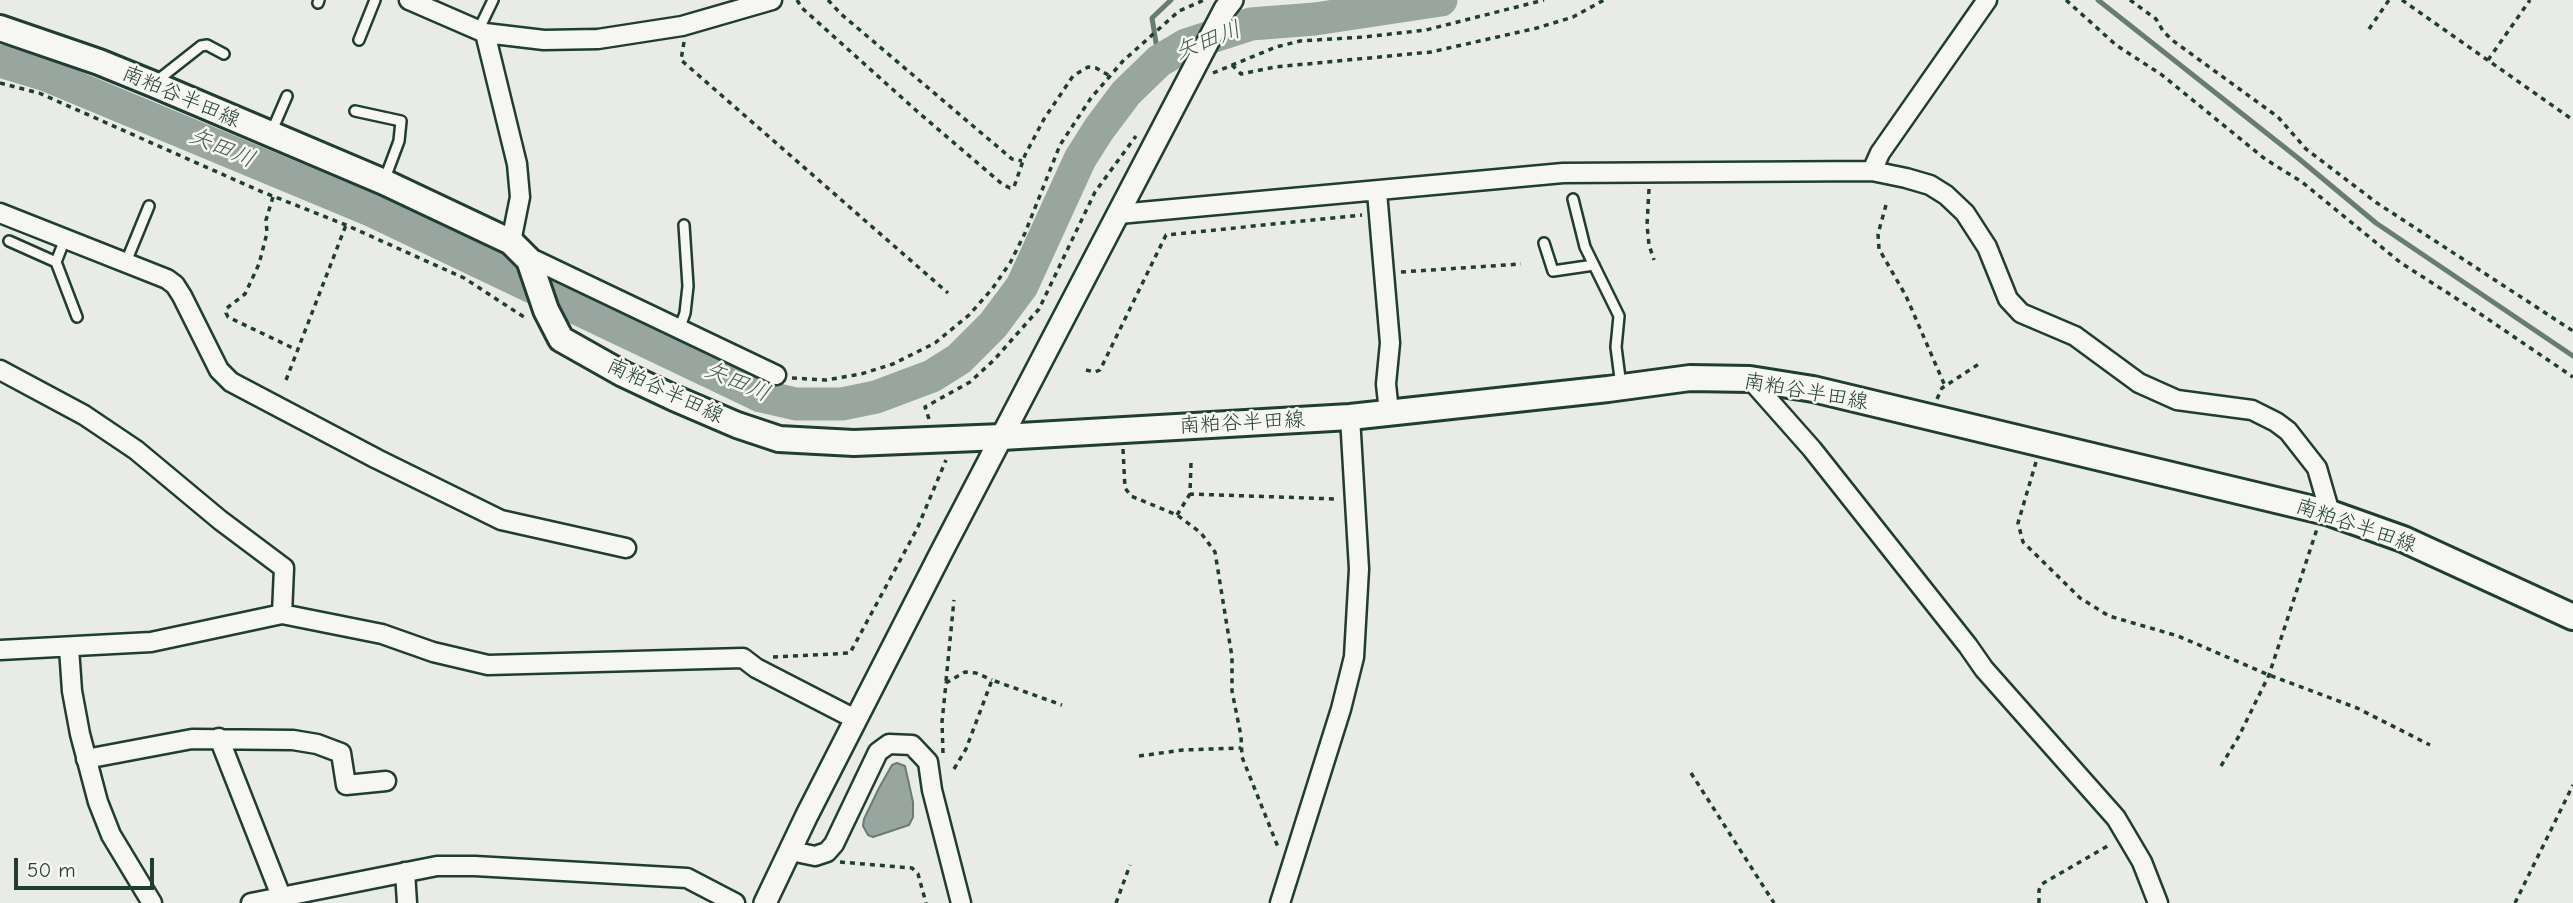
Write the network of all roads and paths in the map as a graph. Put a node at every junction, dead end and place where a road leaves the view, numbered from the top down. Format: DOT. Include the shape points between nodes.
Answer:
graph roads {
  1 [pos="375,0"];
  2 [pos="410,0"];
  3 [pos="492,0"];
  4 [pos="772,0"];
  5 [pos="797,0"];
  6 [pos="828,0"];
  7 [pos="1204,0"];
  8 [pos="1544,0"];
  9 [pos="1604,0"];
  10 [pos="1987,0"];
  11 [pos="2066,0"];
  12 [pos="2130,0"];
  13 [pos="2389,0"];
  14 [pos="2402,0"];
  15 [pos="2530,0"];
  16 [pos="1229,5"];
  17 [pos="682,26"];
  18 [pos="0,28"];
  19 [pos="2369,29"];
  20 [pos="482,31"];
  21 [pos="359,40"];
  22 [pos="224,54"];
  23 [pos="2488,60"];
  24 [pos="1232,65"];
  25 [pos="1194,70"];
  26 [pos="1110,76"];
  27 [pos="0,83"];
  28 [pos="153,85"];
  29 [pos="287,96"];
  30 [pos="355,111"];
  31 [pos="2573,120"];
  32 [pos="271,134"];
  33 [pos="1161,134"];
  34 [pos="1023,162"];
  35 [pos="1872,171"];
  36 [pos="1650,173"];
  37 [pos="384,182"];
  38 [pos="1377,192"];
  39 [pos="274,196"];
  40 [pos="1573,199"];
  41 [pos="1886,205"];
  42 [pos="149,206"];
  43 [pos="0,212"];
  44 [pos="1378,213"];
  45 [pos="1119,214"];
  46 [pos="346,225"];
  47 [pos="684,225"];
  48 [pos="65,239"];
  49 [pos="9,241"];
  50 [pos="511,242"];
  51 [pos="1544,243"];
  52 [pos="529,260"];
  53 [pos="1654,260"];
  54 [pos="56,262"];
  55 [pos="127,262"];
  56 [pos="1521,264"];
  57 [pos="1594,265"];
  58 [pos="1553,271"];
  59 [pos="1385,273"];
  60 [pos="1551,283"];
  61 [pos="948,293"];
  62 [pos="549,316"];
  63 [pos="77,317"];
  64 [pos="679,330"];
  65 [pos="2573,331"];
  66 [pos="297,350"];
  67 [pos="1982,362"];
  68 [pos="0,370"];
  69 [pos="1086,370"];
  70 [pos="776,375"];
  71 [pos="2573,377"];
  72 [pos="1750,379"];
  73 [pos="286,380"];
  74 [pos="1945,386"];
  75 [pos="1621,387"];
  76 [pos="1389,412"];
  77 [pos="1350,417"];
  78 [pos="1930,417"];
  79 [pos="1122,430"];
  80 [pos="1002,437"];
  81 [pos="949,439"];
  82 [pos="2040,443"];
  83 [pos="1191,463"];
  84 [pos="1190,494"];
  85 [pos="1356,504"];
  86 [pos="2326,512"];
  87 [pos="1177,515"];
  88 [pos="626,548"];
  89 [pos="954,600"];
  90 [pos="282,614"];
  91 [pos="2573,617"];
  92 [pos="69,648"];
  93 [pos="0,650"];
  94 [pos="743,658"];
  95 [pos="2269,675"];
  96 [pos="992,680"];
  97 [pos="946,683"];
  98 [pos="1062,705"];
  99 [pos="855,719"];
  100 [pos="219,738"];
  101 [pos="2430,745"];
  102 [pos="1241,748"];
  103 [pos="1139,756"];
  104 [pos="86,759"];
  105 [pos="942,766"];
  106 [pos="2221,766"];
  107 [pos="954,769"];
  108 [pos="1692,773"];
  109 [pos="386,781"];
  110 [pos="2573,785"];
  111 [pos="2127,835"];
  112 [pos="791,851"];
  113 [pos="824,853"];
  114 [pos="1130,865"];
  115 [pos="1291,866"];
  116 [pos="405,872"];
  117 [pos="281,896"];
  118 [pos="152,903"];
  119 [pos="251,903"];
  120 [pos="407,903"];
  121 [pos="736,903"];
  122 [pos="765,903"];
  123 [pos="926,903"];
  124 [pos="961,903"];
  125 [pos="1116,903"];
  126 [pos="1280,903"];
  127 [pos="1774,903"];
  128 [pos="2039,903"];
  129 [pos="2158,903"];
  130 [pos="2515,903"];
  1 -- 21 [label="lane"];
  2 -- 20 [label="street"];
  3 -- 20 [label="lane"];
  4 -- 17 [label="street"];
  5 -- 34 [label="path" via="1002,184 1014,187"];
  6 -- 34 [label="path" via="1012,159"];
  7 -- 26 [label="path" via="1179,11"];
  8 -- 24 [label="path" via="1426,30 1300,41"];
  9 -- 24 [label="path" via="1573,18 1431,52 1241,74"];
  10 -- 35 [label="street"];
  11 -- 71 [label="path" via="2116,45 2162,75 2264,159 2302,182 2400,263"];
  12 -- 65 [label="path" via="2157,19 2172,40 2278,117 2306,149 2377,203"];
  13 -- 19 [label="path"];
  14 -- 23 [label="path"];
  15 -- 23 [label="path"];
  16 -- 25 [label="street"];
  17 -- 20 [label="street" via="598,39 544,40"];
  17 -- 61 [label="path" via="681,60"];
  18 -- 28 [label="main road, 南粕谷半田線"];
  20 -- 50 [label="street" via="517,164 520,197"];
  22 -- 28 [label="lane" via="201,46"];
  23 -- 31 [label="path"];
  24 -- 25 [label="path" via="1202,77"];
  25 -- 33 [label="street"];
  26 -- 34 [label="path" via="1088,67 1073,76"];
  26 -- 70 [label="path" via="1060,145 1010,263 969,315 935,344 862,374 826,380"];
  27 -- 39 [label="path" via="39,93"];
  28 -- 32 [label="main road, 南粕谷半田線"];
  29 -- 32 [label="lane"];
  30 -- 37 [label="lane" via="401,121"];
  32 -- 37 [label="main road, 南粕谷半田線"];
  33 -- 45 [label="street"];
  33 -- 81 [label="path" via="1144,130 1113,165 1095,192 1039,309 970,382 925,407 935,430"];
  35 -- 36 [label="street"];
  35 -- 86 [label="street" via="1930,186 1965,213 1987,247 2008,299 2021,313 2075,336 2139,383 2176,400 2252,410 2288,431 2317,468"];
  36 -- 38 [label="street" via="1563,173"];
  36 -- 53 [label="path" via="1647,225"];
  37 -- 50 [label="main road, 南粕谷半田線"];
  38 -- 44 [label="street"];
  38 -- 45 [label="street"];
  39 -- 46 [label="path"];
  39 -- 66 [label="path" via="259,264 245,294 226,313"];
  40 -- 57 [label="lane"];
  41 -- 74 [label="path" via="1879,249 1906,296"];
  42 -- 55 [label="lane"];
  43 -- 48 [label="street"];
  44 -- 59 [label="street"];
  44 -- 69 [label="path" via="1166,234 1100,370"];
  45 -- 80 [label="street"];
  46 -- 62 [label="path" via="464,278 533,323"];
  46 -- 66 [label="path"];
  47 -- 64 [label="lane" via="688,286"];
  48 -- 54 [label="lane"];
  48 -- 55 [label="street"];
  49 -- 54 [label="lane"];
  50 -- 52 [label="main road, 南粕谷半田線"];
  51 -- 58 [label="lane"];
  52 -- 62 [label="main road, 南粕谷半田線"];
  52 -- 64 [label="street"];
  54 -- 63 [label="lane"];
  55 -- 88 [label="street" via="175,285 219,370 232,382 501,520"];
  56 -- 59 [label="path"];
  57 -- 58 [label="lane"];
  57 -- 75 [label="lane" via="1619,316 1616,346"];
  58 -- 60 [label="lane"];
  59 -- 76 [label="street"];
  62 -- 81 [label="main road, 南粕谷半田線" via="561,338 623,374 779,439 853,443"];
  64 -- 70 [label="street"];
  66 -- 73 [label="path"];
  67 -- 74 [label="path"];
  68 -- 90 [label="street" via="84,415 136,450 284,568"];
  72 -- 75 [label="main road, 南粕谷半田線" via="1690,378"];
  72 -- 78 [label="main road, 南粕谷半田線"];
  72 -- 111 [label="street" via="1812,449 1984,668"];
  74 -- 78 [label="path"];
  75 -- 76 [label="main road, 南粕谷半田線"];
  76 -- 77 [label="main road, 南粕谷半田線"];
  77 -- 79 [label="main road, 南粕谷半田線"];
  77 -- 85 [label="street"];
  78 -- 82 [label="main road, 南粕谷半田線"];
  79 -- 80 [label="main road, 南粕谷半田線"];
  79 -- 87 [label="path" via="1125,488 1137,499"];
  80 -- 81 [label="main road, 南粕谷半田線"];
  80 -- 99 [label="street"];
  81 -- 94 [label="path" via="945,463 917,529 850,653"];
  82 -- 86 [label="main road, 南粕谷半田線"];
  82 -- 95 [label="path" via="2018,523 2023,542 2035,556 2080,598 2109,616 2178,636"];
  83 -- 84 [label="path"];
  84 -- 85 [label="path" via="1343,499"];
  84 -- 87 [label="path"];
  85 -- 115 [label="street" via="1359,569 1354,657"];
  86 -- 91 [label="main road, 南粕谷半田線" via="2403,539"];
  86 -- 95 [label="path"];
  87 -- 102 [label="path" via="1201,533 1215,552"];
  89 -- 97 [label="path"];
  90 -- 92 [label="street" via="151,642"];
  90 -- 94 [label="street" via="382,634 488,665"];
  92 -- 93 [label="street"];
  92 -- 104 [label="street" via="72,691"];
  94 -- 99 [label="street"];
  95 -- 101 [label="path" via="2357,708"];
  95 -- 106 [label="path"];
  96 -- 97 [label="path" via="965,672"];
  96 -- 98 [label="path"];
  96 -- 107 [label="path"];
  97 -- 105 [label="path"];
  99 -- 112 [label="street"];
  100 -- 104 [label="street"];
  100 -- 109 [label="street" via="317,744 341,753 346,785"];
  100 -- 117 [label="street"];
  102 -- 103 [label="path"];
  102 -- 115 [label="path" via="1273,838"];
  104 -- 118 [label="street" via="111,835"];
  108 -- 127 [label="path"];
  110 -- 130 [label="path"];
  111 -- 128 [label="path" via="2042,884"];
  111 -- 129 [label="street"];
  112 -- 113 [label="street" via="815,856"];
  112 -- 122 [label="street"];
  113 -- 123 [label="path" via="843,863 912,868"];
  113 -- 124 [label="street" via="834,845 878,752 889,744 912,745 928,762"];
  114 -- 125 [label="path"];
  115 -- 126 [label="street"];
  116 -- 117 [label="street"];
  116 -- 120 [label="street"];
  116 -- 121 [label="street" via="475,866 687,878"];
  117 -- 119 [label="street"];
}
